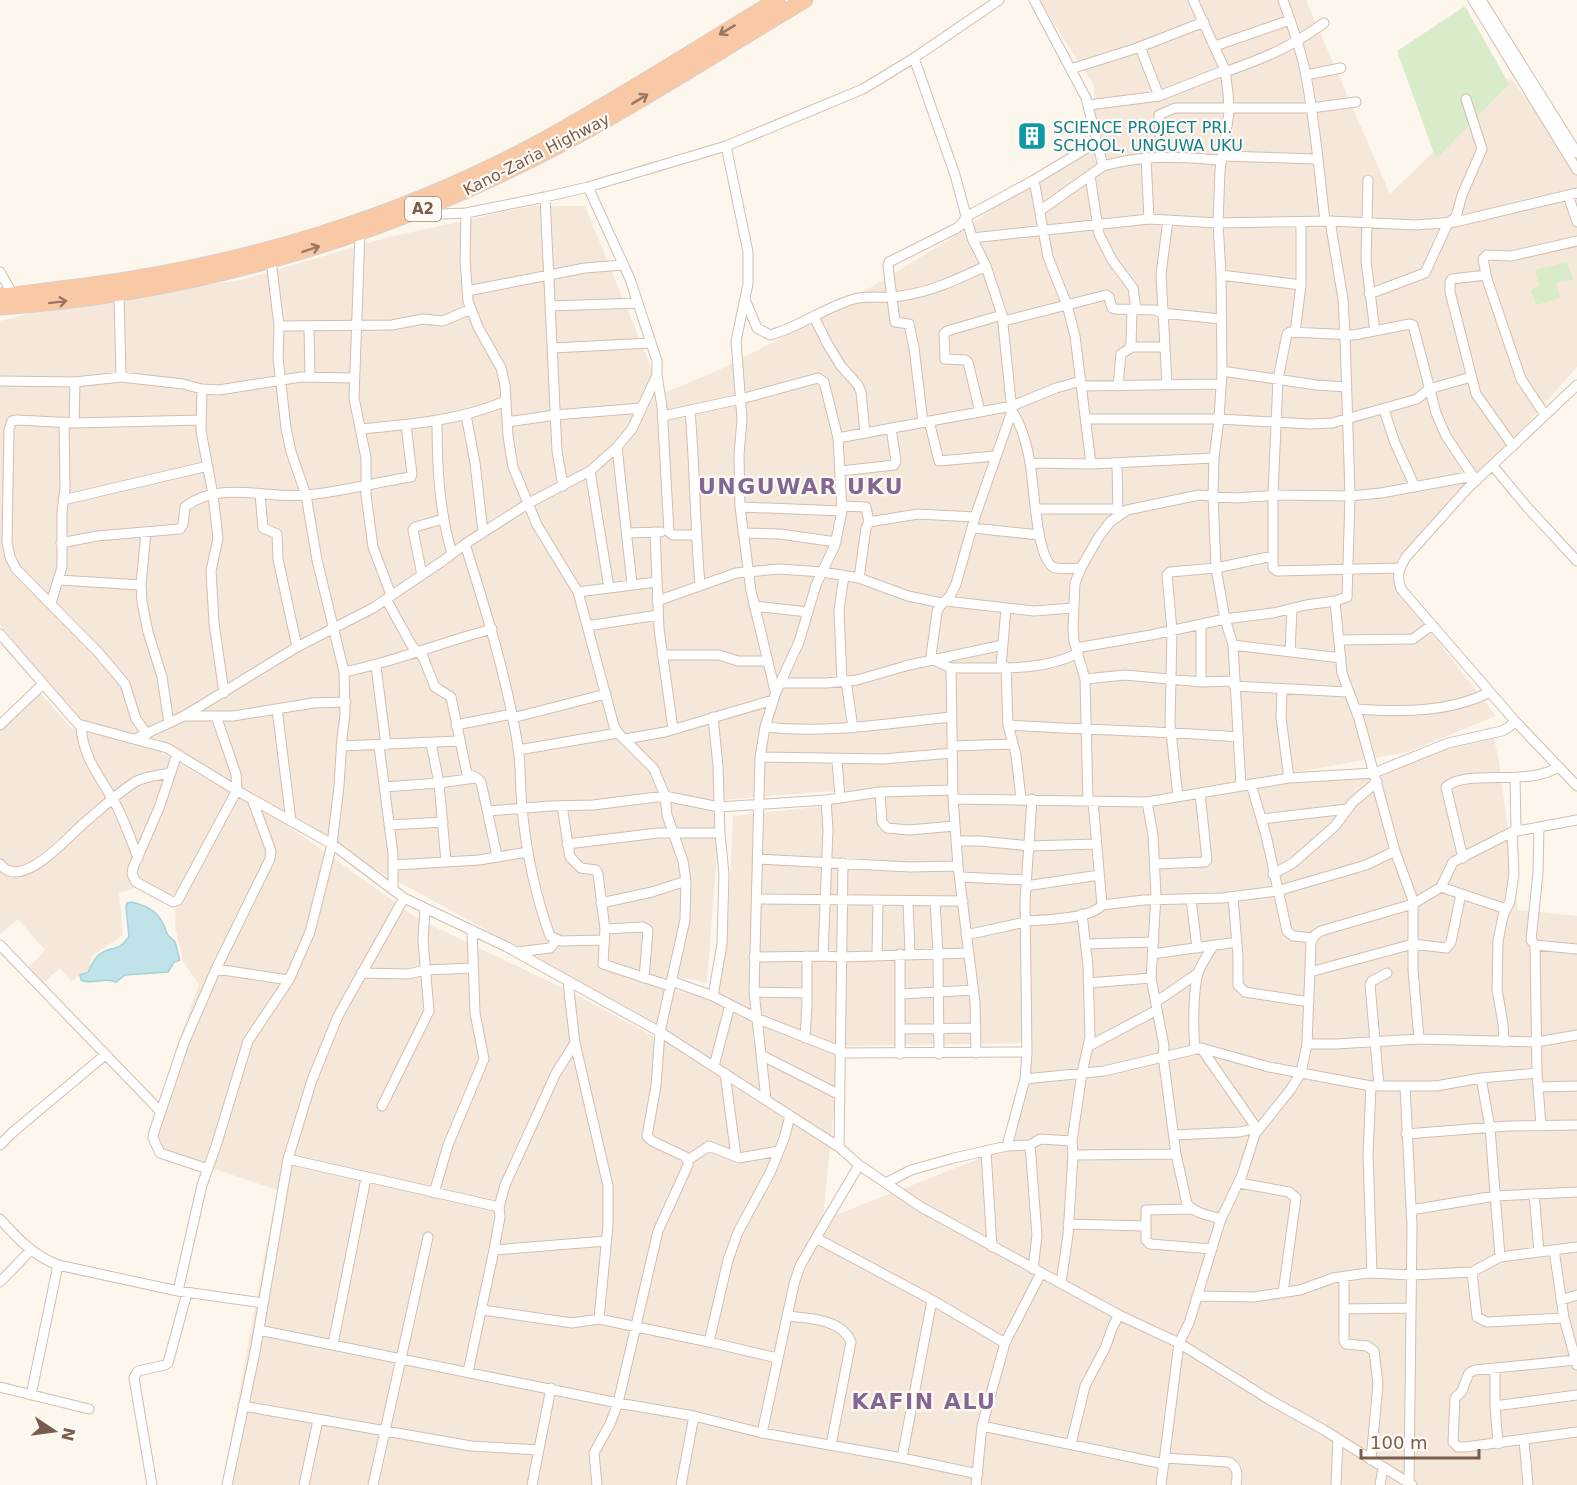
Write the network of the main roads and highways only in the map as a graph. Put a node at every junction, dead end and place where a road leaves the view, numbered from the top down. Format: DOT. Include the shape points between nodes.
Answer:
graph roads {
  1 [pos="777,0"];
  2 [pos="805,0"];
  3 [pos="7,295"];
  4 [pos="0,307"];
  1 -- 3 [label="highway, Kano-Zaria Highway / A2, one-way" via="544,140 384,212 209,265 163,275"];
  4 -- 2 [label="highway, Kano-Zaria Highway / A2, one-way" via="119,294 209,275 302,252 423,209 572,139"];
}
